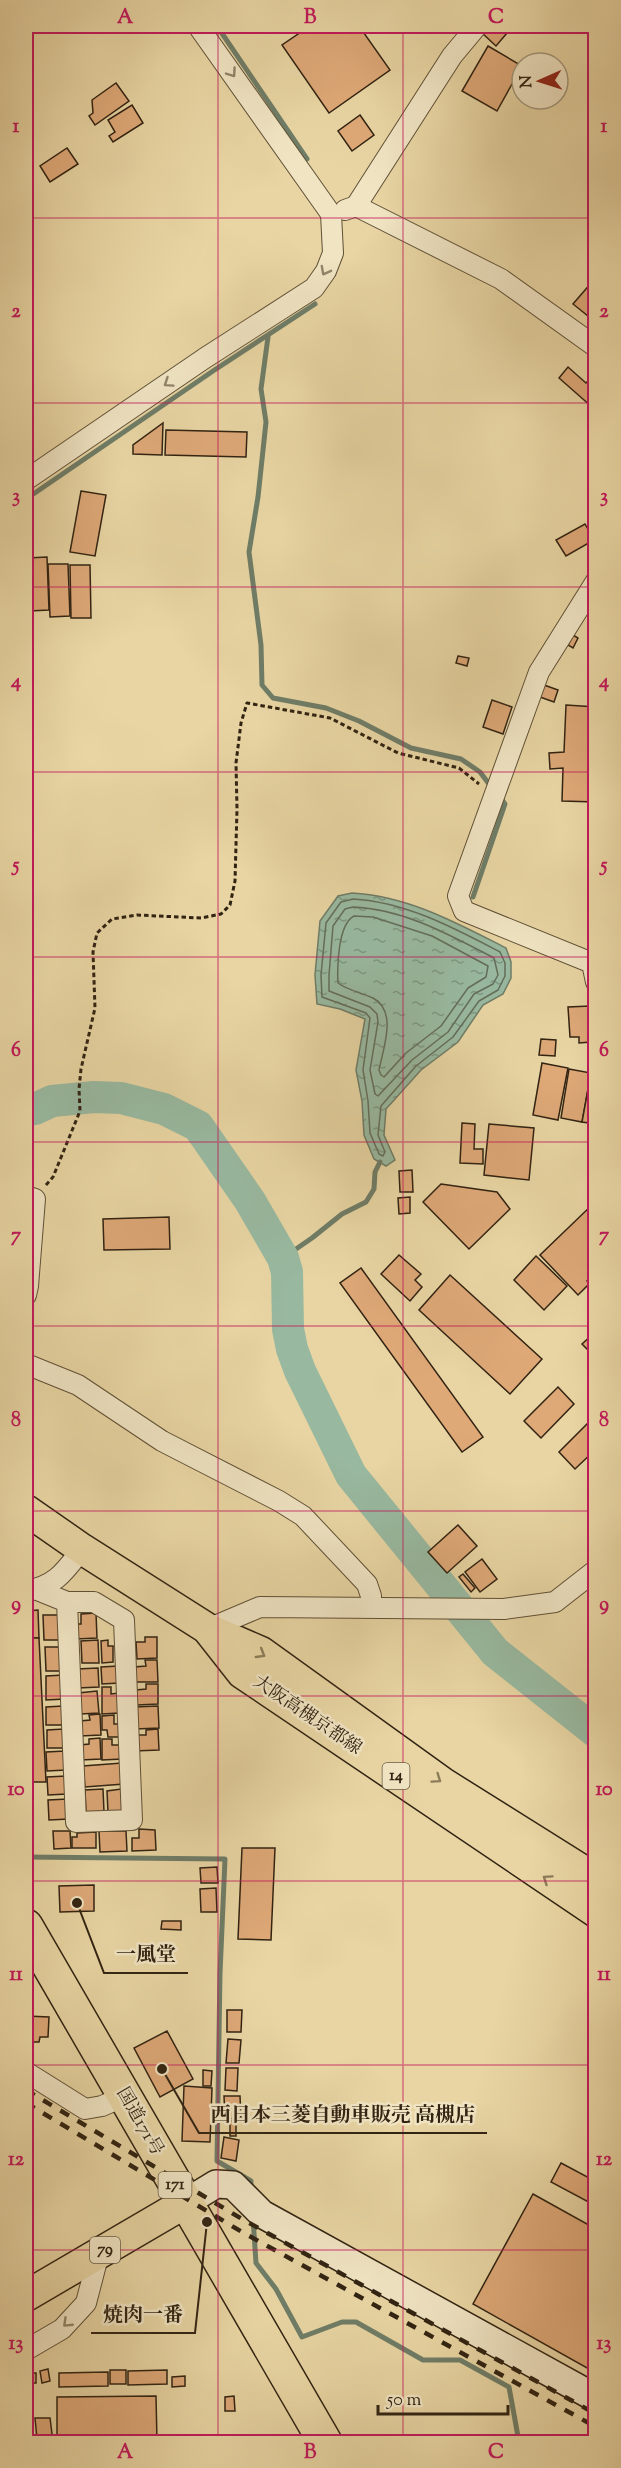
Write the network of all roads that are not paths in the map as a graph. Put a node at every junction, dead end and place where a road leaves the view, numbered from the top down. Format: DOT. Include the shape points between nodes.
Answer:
graph roads {
  1 [pos="198,26"];
  2 [pos="477,26"];
  3 [pos="356,207"];
  4 [pos="331,214"];
  5 [pos="596,347"];
  6 [pos="26,480"];
  7 [pos="596,581"];
  8 [pos="596,982"];
  9 [pos="30,1198"];
  10 [pos="26,1294"];
  11 [pos="26,1364"];
  12 [pos="26,1510"];
  13 [pos="82,1549"];
  14 [pos="596,1570"];
  15 [pos="30,1590"];
  16 [pos="67,1602"];
  17 [pos="371,1607"];
  18 [pos="208,1629"];
  19 [pos="596,1879"];
  20 [pos="596,1912"];
  21 [pos="26,1926"];
  22 [pos="26,2072"];
  23 [pos="125,2096"];
  24 [pos="185,2203"];
  25 [pos="99,2253"];
  26 [pos="39,2282"];
  27 [pos="26,2296"];
  28 [pos="26,2350"];
  29 [pos="596,2398"];
  30 [pos="325,2442"];
  1 -- 4 [label="street, one-way"];
  2 -- 3 [label="street" via="452,56"];
  3 -- 4 [label="street"];
  3 -- 5 [label="street" via="501,279"];
  4 -- 6 [label="street, one-way" via="333,253 314,288"];
  7 -- 8 [label="street" via="539,672 458,896 464,911 592,963"];
  9 -- 10 [label="street"];
  11 -- 17 [label="street" via="78,1385 162,1441 303,1516 367,1584"];
  12 -- 13 [label="main road, 大阪高槻京都線 / 14"];
  13 -- 15 [label="street" via="62,1576"];
  13 -- 18 [label="main road, 大阪高槻京都線 / 14"];
  14 -- 17 [label="street" via="555,1602 504,1609"];
  15 -- 16 [label="street"];
  16 -- 16 [label="street" via="94,1602 124,1620 132,1820 76,1822"];
  17 -- 18 [label="street" via="260,1607"];
  18 -- 19 [label="main road, 大阪高槻京都線 / 14, one-way" via="261,1652 443,1784"];
  20 -- 18 [label="main road, 大阪高槻京都線 / 14, one-way" via="242,1672"];
  21 -- 23 [label="highway, 国道171号 / 171"];
  22 -- 23 [label="street" via="85,2109"];
  23 -- 24 [label="highway, 国道171号 / 171"];
  24 -- 25 [label="main road, 79"];
  24 -- 29 [label="street" via="216,2184 232,2184 262,2214"];
  24 -- 30 [label="highway, 国道171号 / 171"];
  25 -- 26 [label="main road, 79"];
  25 -- 28 [label="street, one-way" via="86,2303 62,2329"];
  26 -- 27 [label="main road, 79"];
}
